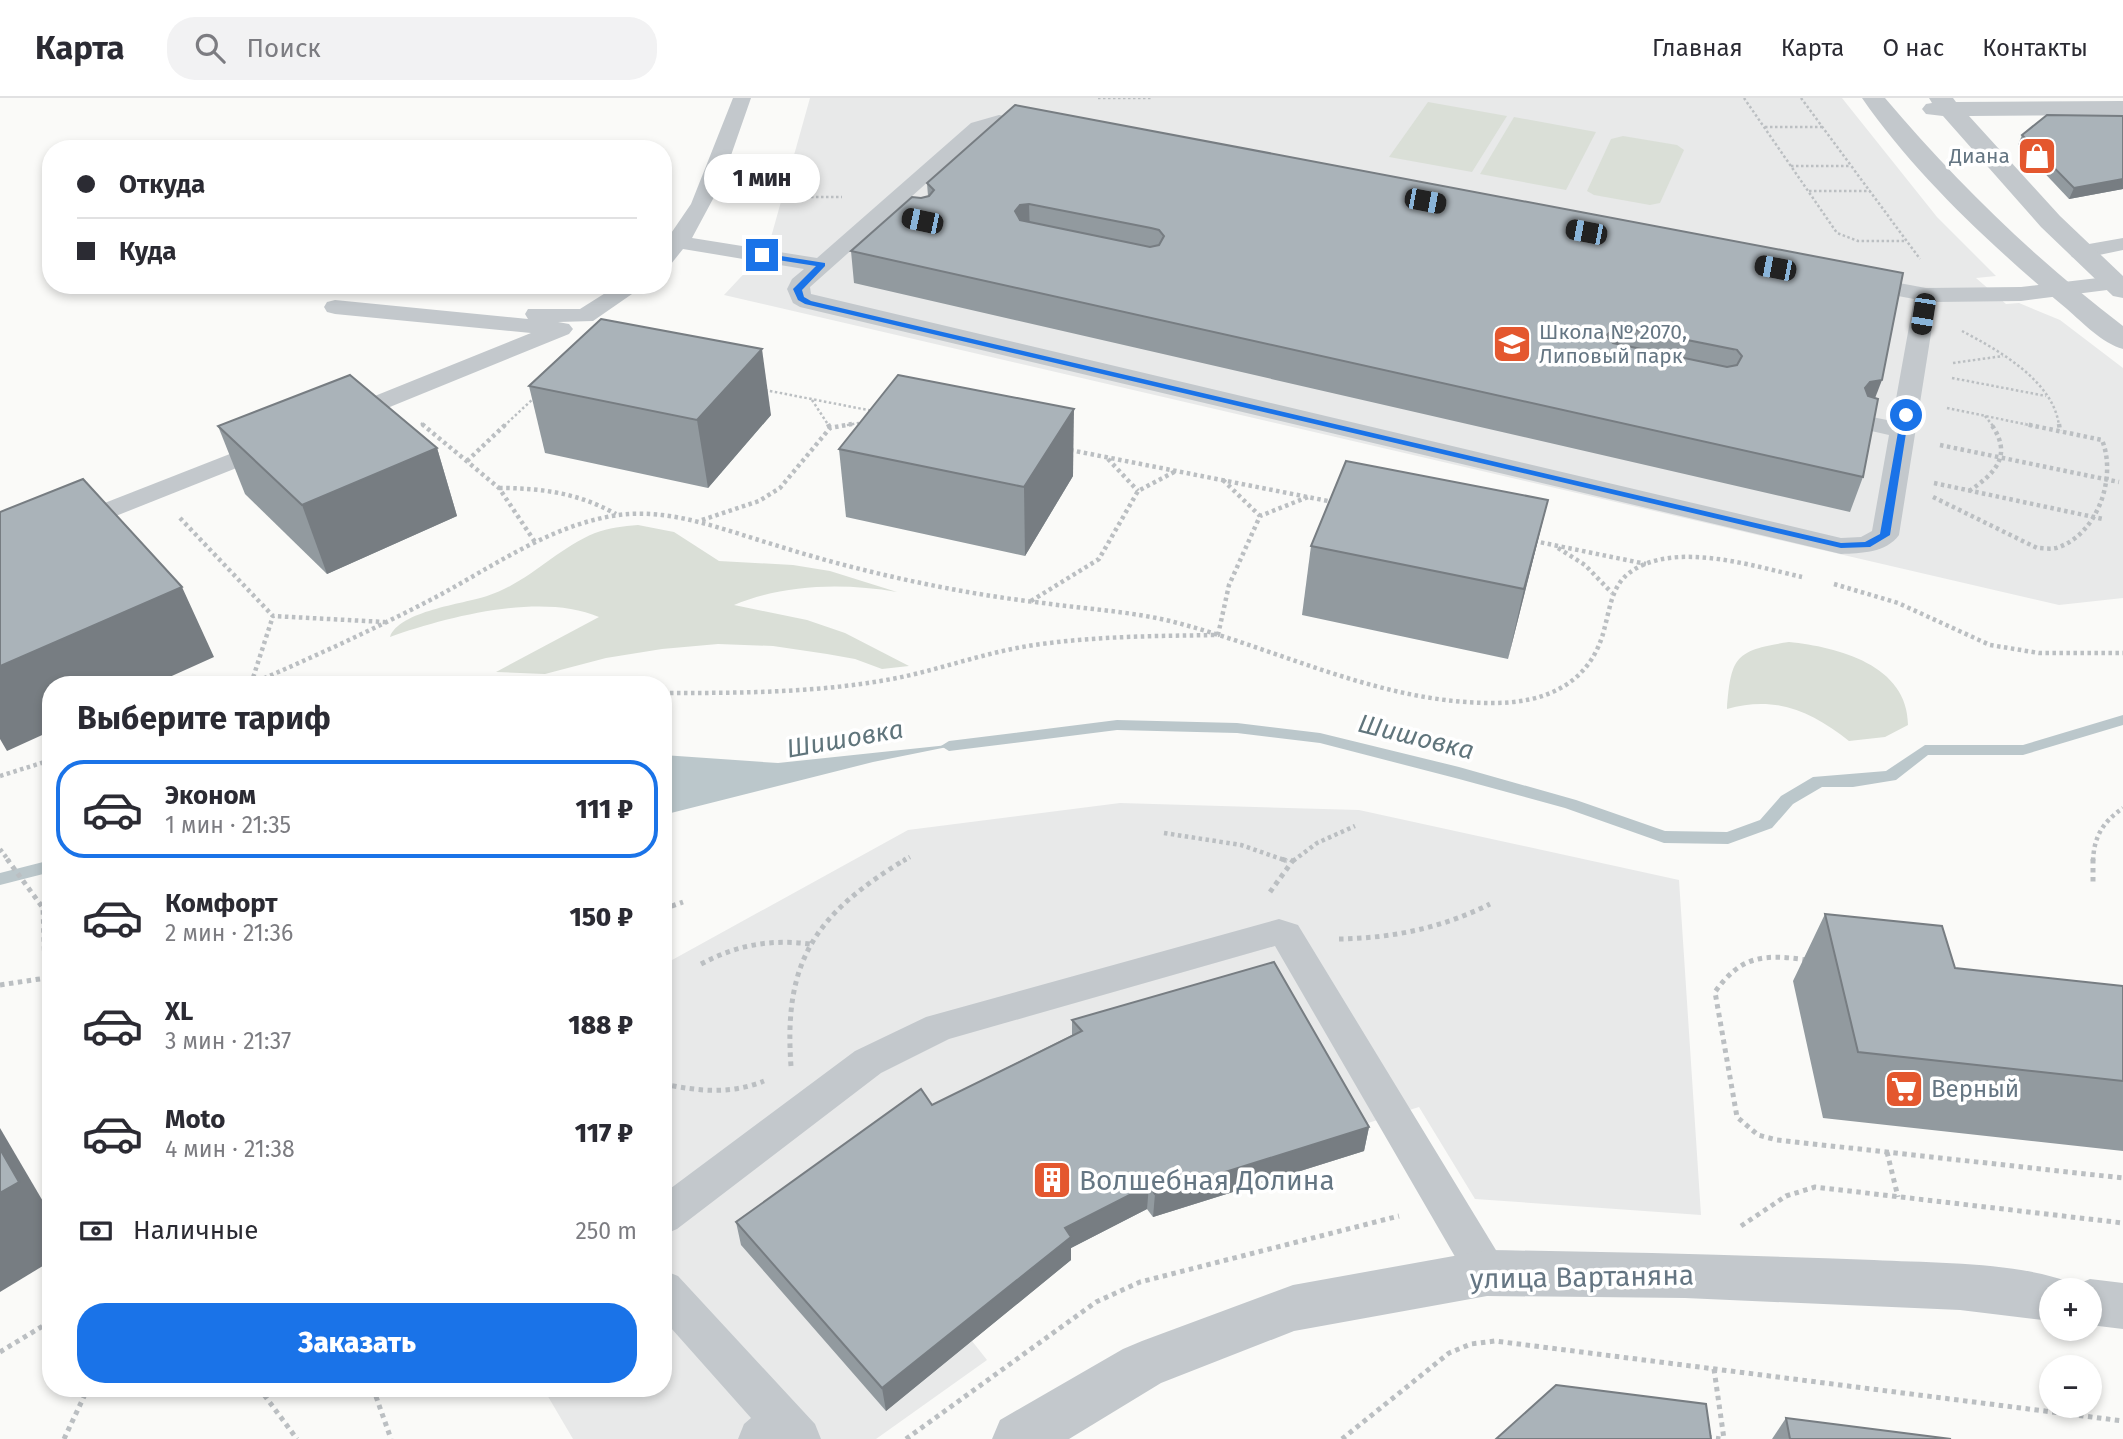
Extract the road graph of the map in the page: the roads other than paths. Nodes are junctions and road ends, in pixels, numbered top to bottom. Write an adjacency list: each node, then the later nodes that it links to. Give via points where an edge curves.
1 (741, 98): 7 (lane, via 707,196)
2 (1878, 104): 3 (street); 13 (street, via 1946,185)
3 (1945, 104): 4 (street); 10 (street, via 2015,186)
4 (2123, 108)
5 (890, 205): 6 (lane); 11 (lane); 15 (lane, via 978,127 1009,122)
6 (909, 218)
7 (679, 242): 9 (lane); 11 (lane)
8 (2123, 244): 10 (lane)
9 (672, 249)
10 (2080, 252): 12 (street)
11 (822, 265): 19 (lane, via 797,289 808,302 1841,545 1866,545 1885,535)
12 (2119, 287): 13 (lane)
13 (2059, 292): 15 (lane); 16 (street)
14 (620, 294): 18 (lane, via 585,316 335,307 561,329)
15 (1924, 304): 19 (lane)
16 (2123, 340)
17 (1867, 423): 19 (lane)
18 (316, 427)
19 (1902, 434)
20 (291, 438): 21 (lane)
21 (0, 554)
22 (672, 1210): 23 (lane, via 868,1062 900,1044 950,1024 1274,935)
23 (1487, 1273): 24 (street, улица Вартаняна, via 1685,1275 1961,1287); 29 (street, улица Вартаняна, via 1293,1308 1142,1366)
24 (2039, 1297)
25 (672, 1300): 28 (lane)
26 (2102, 1303): 27 (street)
27 (2123, 1306)
28 (780, 1433)
29 (1019, 1439)

